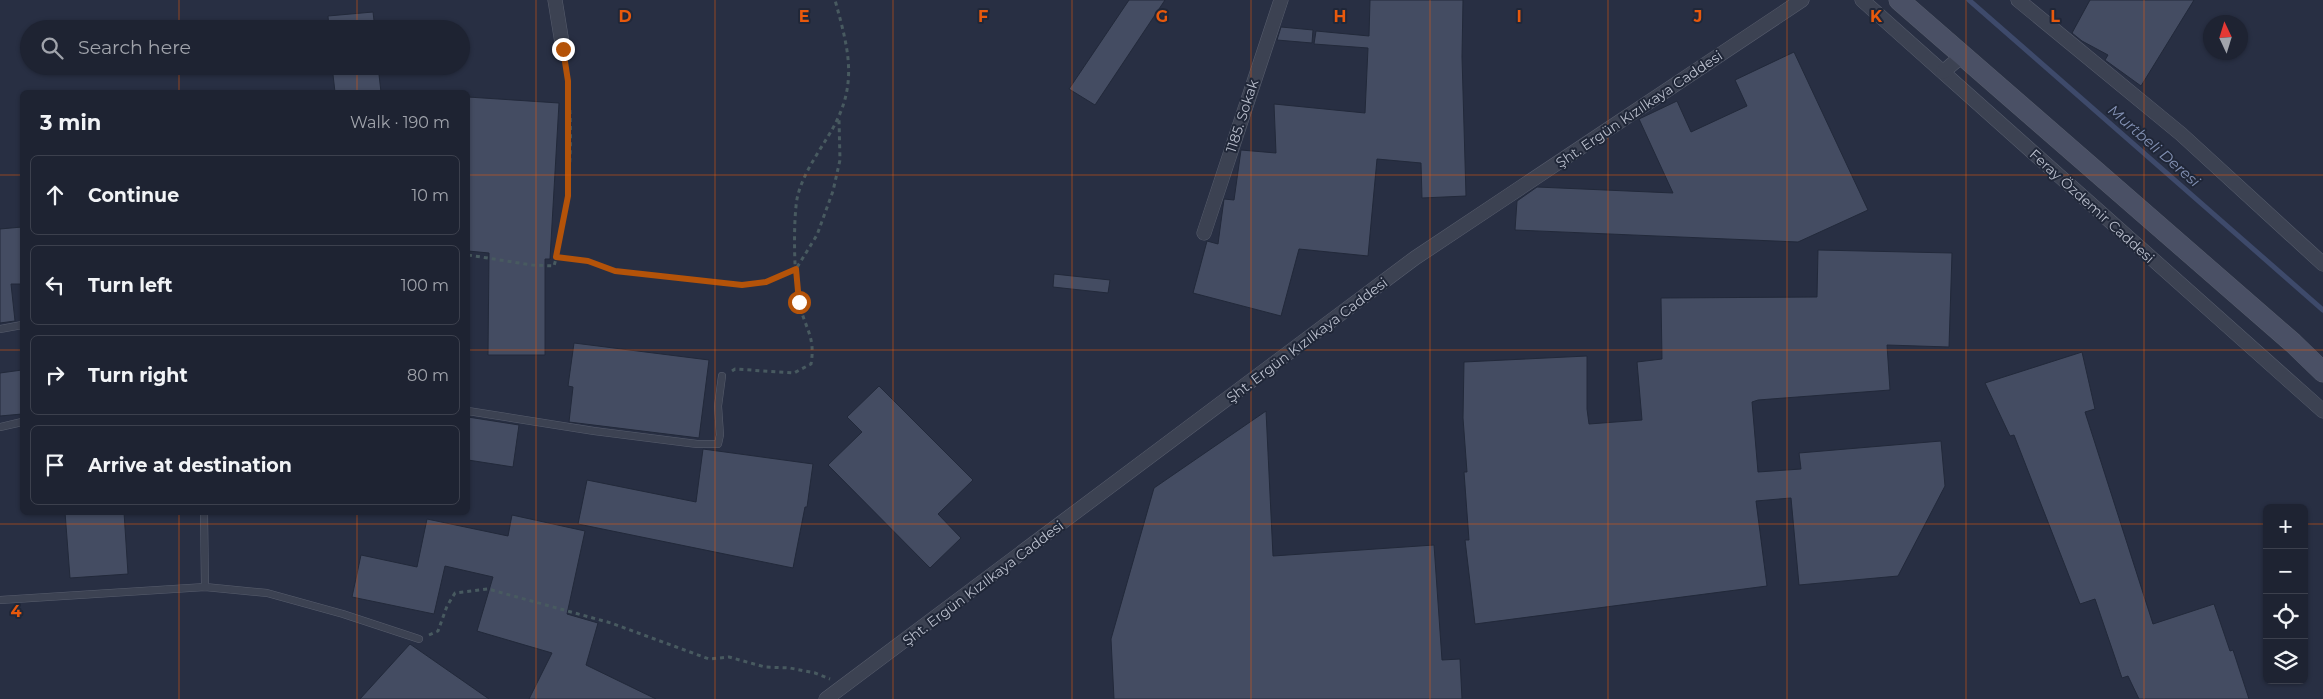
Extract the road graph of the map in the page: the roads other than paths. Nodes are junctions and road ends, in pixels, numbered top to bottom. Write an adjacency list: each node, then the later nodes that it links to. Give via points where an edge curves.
1 (556, 0): 7 (street)
2 (1282, 0): 10 (street, 1185. Sokak)
3 (1802, 0): 24 (street, Şht. Ergün Kızılkaya Caddesi, via 1416,258)
4 (1862, 0): 9 (street, Feray Özdemir Caddesi)
5 (1899, 0): 8 (street)
6 (2018, 0): 11 (street, via 2181,134)
7 (563, 49)
8 (1964, 55): 9 (street); 14 (street)
9 (1943, 72): 17 (street, Feray Özdemir Caddesi)
10 (1204, 233)
11 (2323, 264)
12 (20, 325): 13 (lane)
13 (0, 328)
14 (2323, 372)
15 (722, 376): 16 (lane, via 718,444 594,431)
16 (470, 411)
17 (2323, 411)
18 (20, 422): 19 (lane)
19 (0, 427)
20 (204, 515): 21 (lane)
21 (205, 587): 22 (lane); 23 (lane, via 267,593)
22 (0, 600)
23 (419, 639)
24 (826, 699)

